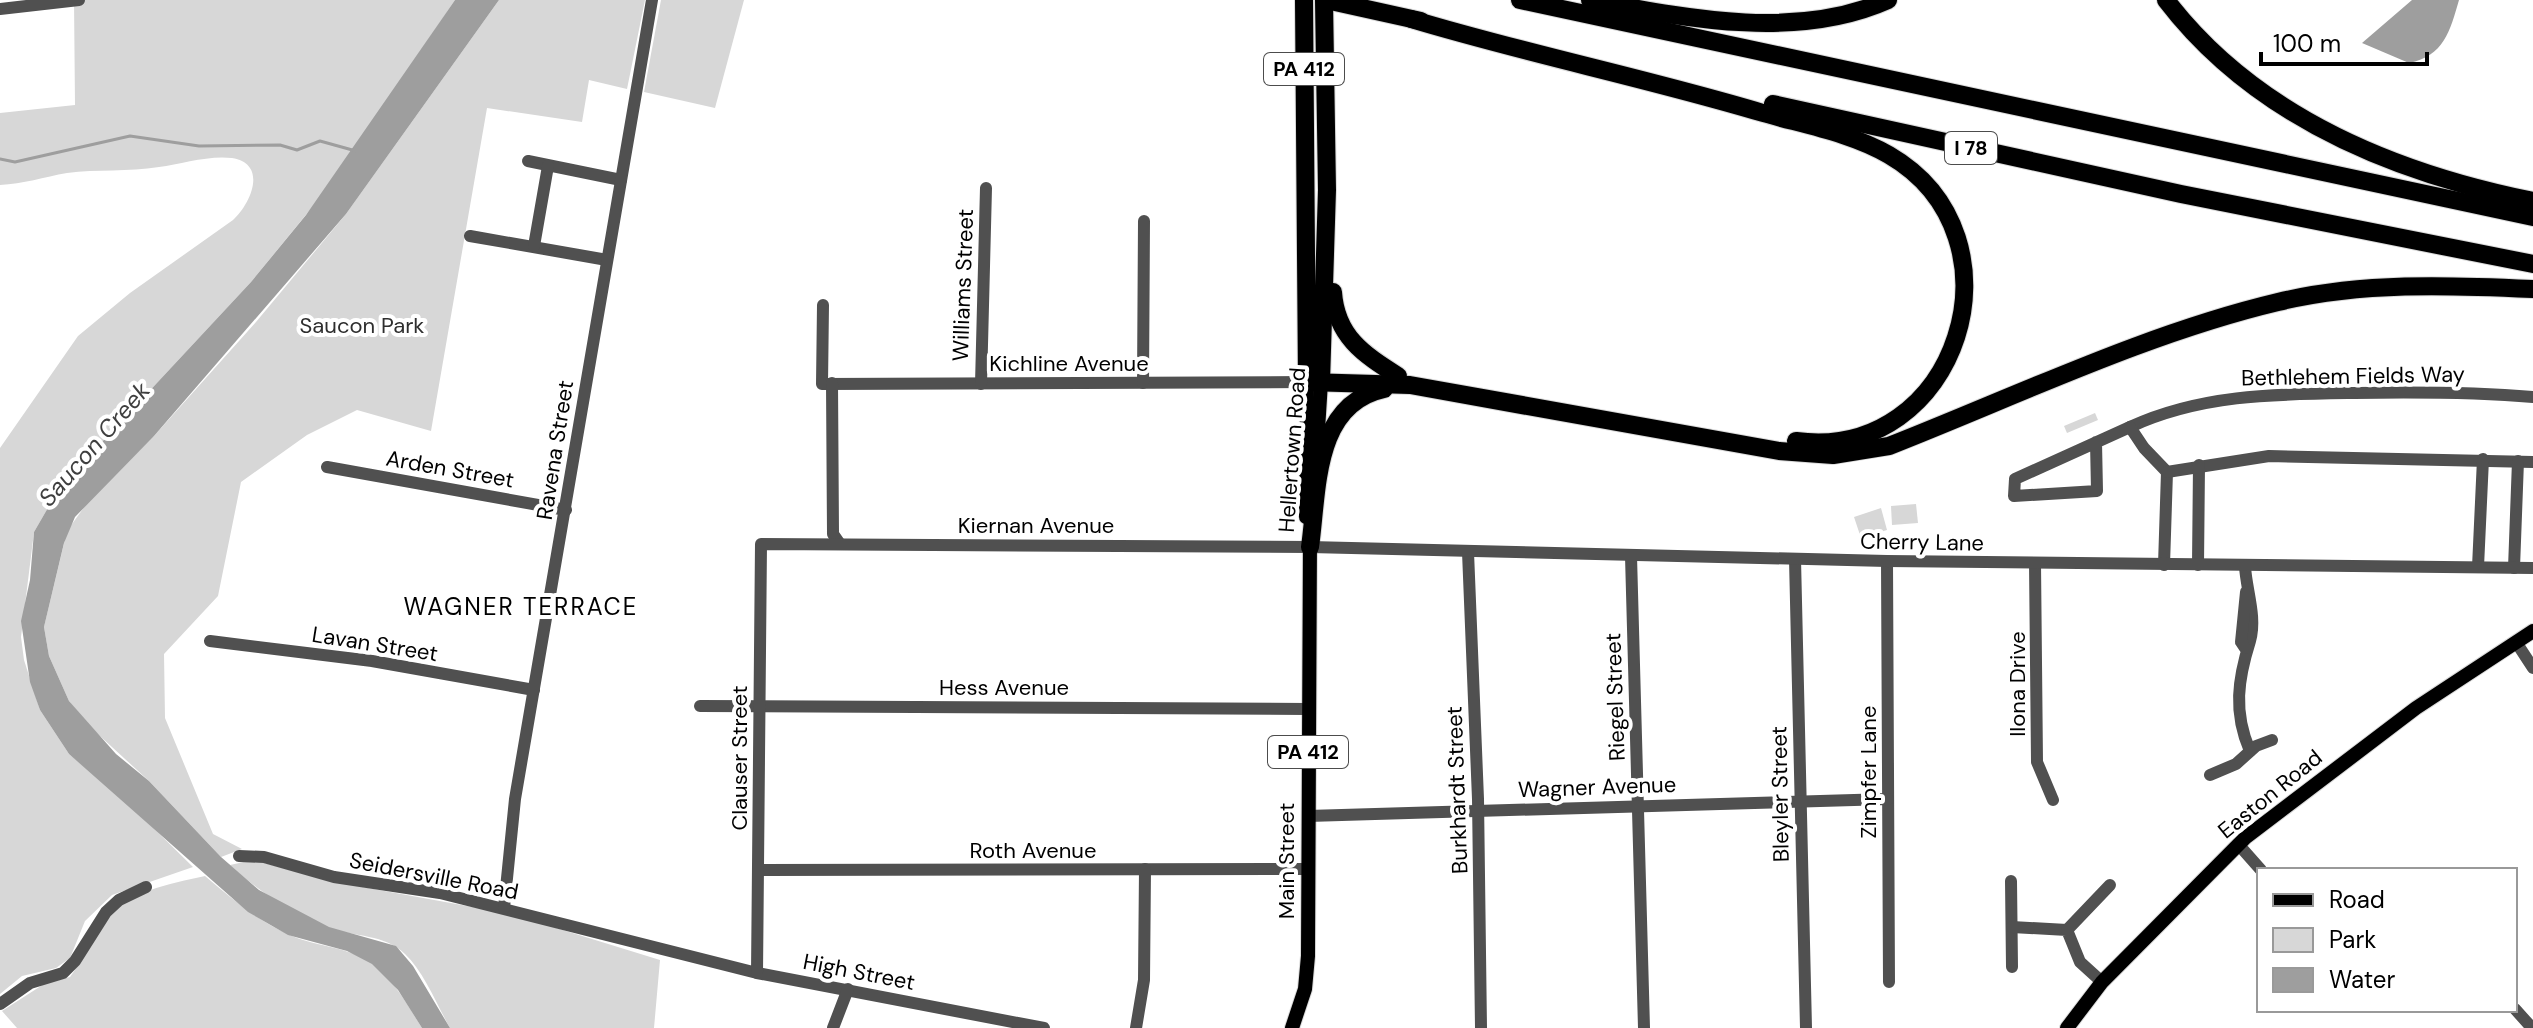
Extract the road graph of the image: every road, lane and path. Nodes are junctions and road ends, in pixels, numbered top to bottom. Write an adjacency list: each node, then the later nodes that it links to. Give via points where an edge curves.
1 (79, 0): 9 (street)
2 (652, 0): 13 (street, Ravena Street)
3 (1304, 0): 25 (highway, Hellertown Road / PA 412)
4 (1325, 0): 10 (highway, I 78); 20 (highway, Hellertown Road / PA 412)
5 (1520, 0): 16 (highway, I 78)
6 (1590, 0): 7 (highway, via 1751,22 1820,18)
7 (1888, 0)
8 (2166, 0): 15 (highway, via 2245,80 2316,127 2399,163)
9 (0, 9)
10 (1411, 19): 22 (highway, I 78, via 2136,184); 26 (highway, via 1523,52 1683,88 1874,147 1915,173 1938,198 1958,238 1966,296 1956,342 1921,397 1872,430 1834,441 1772,438 1454,382)
11 (528, 161): 12 (street)
12 (548, 166): 13 (street); 19 (street)
13 (621, 180): 21 (street, Ravena Street)
14 (986, 188): 29 (street, Williams Street)
15 (2533, 201)
16 (2533, 217)
17 (1144, 221): 28 (street)
18 (470, 236): 19 (street)
19 (534, 246): 21 (street)
20 (1325, 254): 25 (highway, Hellertown Road / PA 412); 26 (highway, via 1335,312 1345,336)
21 (607, 260): 39 (street, Ravena Street)
22 (2533, 264)
23 (2533, 289): 26 (highway, via 2370,288 2278,302 2118,355 1889,446 1850,454 1779,451)
24 (823, 305): 27 (street, via 822,384)
25 (1314, 378): 26 (highway); 28 (street, Kichline Avenue); 42 (main road, Hellertown Road / PA 412)
26 (1404, 381): 42 (highway, via 1361,397 1334,422 1323,457)
27 (832, 383): 29 (street, Kichline Avenue); 41 (street, via 833,534)
28 (1143, 383): 29 (street, Kichline Avenue)
29 (981, 384)
30 (2533, 397): 31 (street, Bethlehem Fields Way, via 2265,394 2173,411)
31 (2130, 427): 32 (street, Bethlehem Fields Way); 38 (street)
32 (2096, 442): 32 (street, Bethlehem Fields Way, via 2015,479 2014,496 2097,491)
33 (2483, 459): 34 (street); 36 (street, via 2269,456); 51 (street)
34 (2518, 461): 35 (street); 52 (street)
35 (2533, 462)
36 (2199, 465): 38 (street); 49 (street)
37 (327, 467): 39 (street, Arden Street)
38 (2167, 472): 48 (street)
39 (566, 510): 58 (street, Ravena Street)
40 (761, 544): 41 (street, Kiernan Avenue); 60 (street, Clauser Street)
41 (840, 544): 42 (street, Kiernan Avenue)
42 (1310, 547): 43 (street, Cherry Lane); 61 (main road, Main Street / PA 412)
43 (1468, 552): 44 (street, Cherry Lane); 69 (street, Burkhardt Street)
44 (1631, 556): 45 (street, Cherry Lane); 68 (street, Riegel Street)
45 (1795, 559): 46 (street, Cherry Lane); 66 (street, Bleyler Street)
46 (1887, 561): 47 (street, Cherry Lane); 65 (street, Zimpfer Lane)
47 (2035, 563): 48 (street, Cherry Lane); 67 (street, Ilona Drive, via 2037,762)
48 (2164, 565): 49 (street, Cherry Lane)
49 (2198, 565): 50 (street, Cherry Lane)
50 (2245, 566): 51 (street, Cherry Lane); 63 (street, via 2245,648 2237,708)
51 (2478, 567): 52 (street, Cherry Lane)
52 (2514, 568): 53 (street, Cherry Lane)
53 (2533, 568)
54 (2533, 631): 56 (main road, Easton Road)
55 (210, 641): 58 (street, Lavan Street, via 372,661)
56 (2516, 642): 57 (street); 71 (main road, Easton Road, via 2416,708)
57 (2533, 668)
58 (534, 690): 80 (street, Ravena Street)
59 (700, 706): 60 (street, Hess Avenue)
60 (759, 706): 61 (street, Hess Avenue); 76 (street, Clauser Street)
61 (1308, 709): 70 (main road, Main Street / PA 412)
62 (2272, 740): 63 (street)
63 (2250, 751): 64 (street)
64 (2210, 775)
65 (1888, 799): 66 (street, Wagner Avenue); 86 (street, Zimpfer Lane)
66 (1800, 800): 68 (street, Wagner Avenue); 98 (street, Bleyler Street)
67 (2053, 800)
68 (1639, 806): 69 (street, Wagner Avenue); 97 (street, Riegel Street)
69 (1479, 811): 70 (street, Wagner Avenue); 96 (street, Burkhardt Street)
70 (1308, 816): 75 (main road, Main Street / PA 412)
71 (2238, 844): 73 (street); 87 (main road, Easton Road)
72 (239, 856): 80 (street, Seidersville Road)
73 (2259, 868)
74 (1145, 869): 75 (street, Roth Avenue); 76 (street, Roth Avenue); 94 (street, via 1144,980)
75 (1308, 869): 95 (main road, Main Street / PA 412, via 1307,974)
76 (759, 870): 85 (street, Clauser Street)
77 (2011, 881): 81 (street)
78 (2110, 885): 82 (street)
79 (146, 887): 89 (street, via 106,912 63,973 30,983)
80 (504, 908): 83 (street, Seidersville Road)
81 (2012, 927): 82 (street); 84 (street)
82 (2067, 930): 87 (street, via 2080,962)
83 (668, 951): 85 (street, High Street)
84 (2012, 967)
85 (757, 973): 88 (street, High Street)
86 (1889, 982)
87 (2102, 982): 99 (main road, Easton Road)
88 (848, 989): 91 (street, High Street); 92 (street)
89 (0, 1004)
90 (2517, 1011): 100 (street)
91 (989, 1023): 93 (street, High Street)
92 (833, 1028)
93 (1044, 1028)
94 (1136, 1028)
95 (1292, 1028)
96 (1481, 1028)
97 (1644, 1028)
98 (1806, 1028)
99 (2067, 1028)
100 (2532, 1028)

